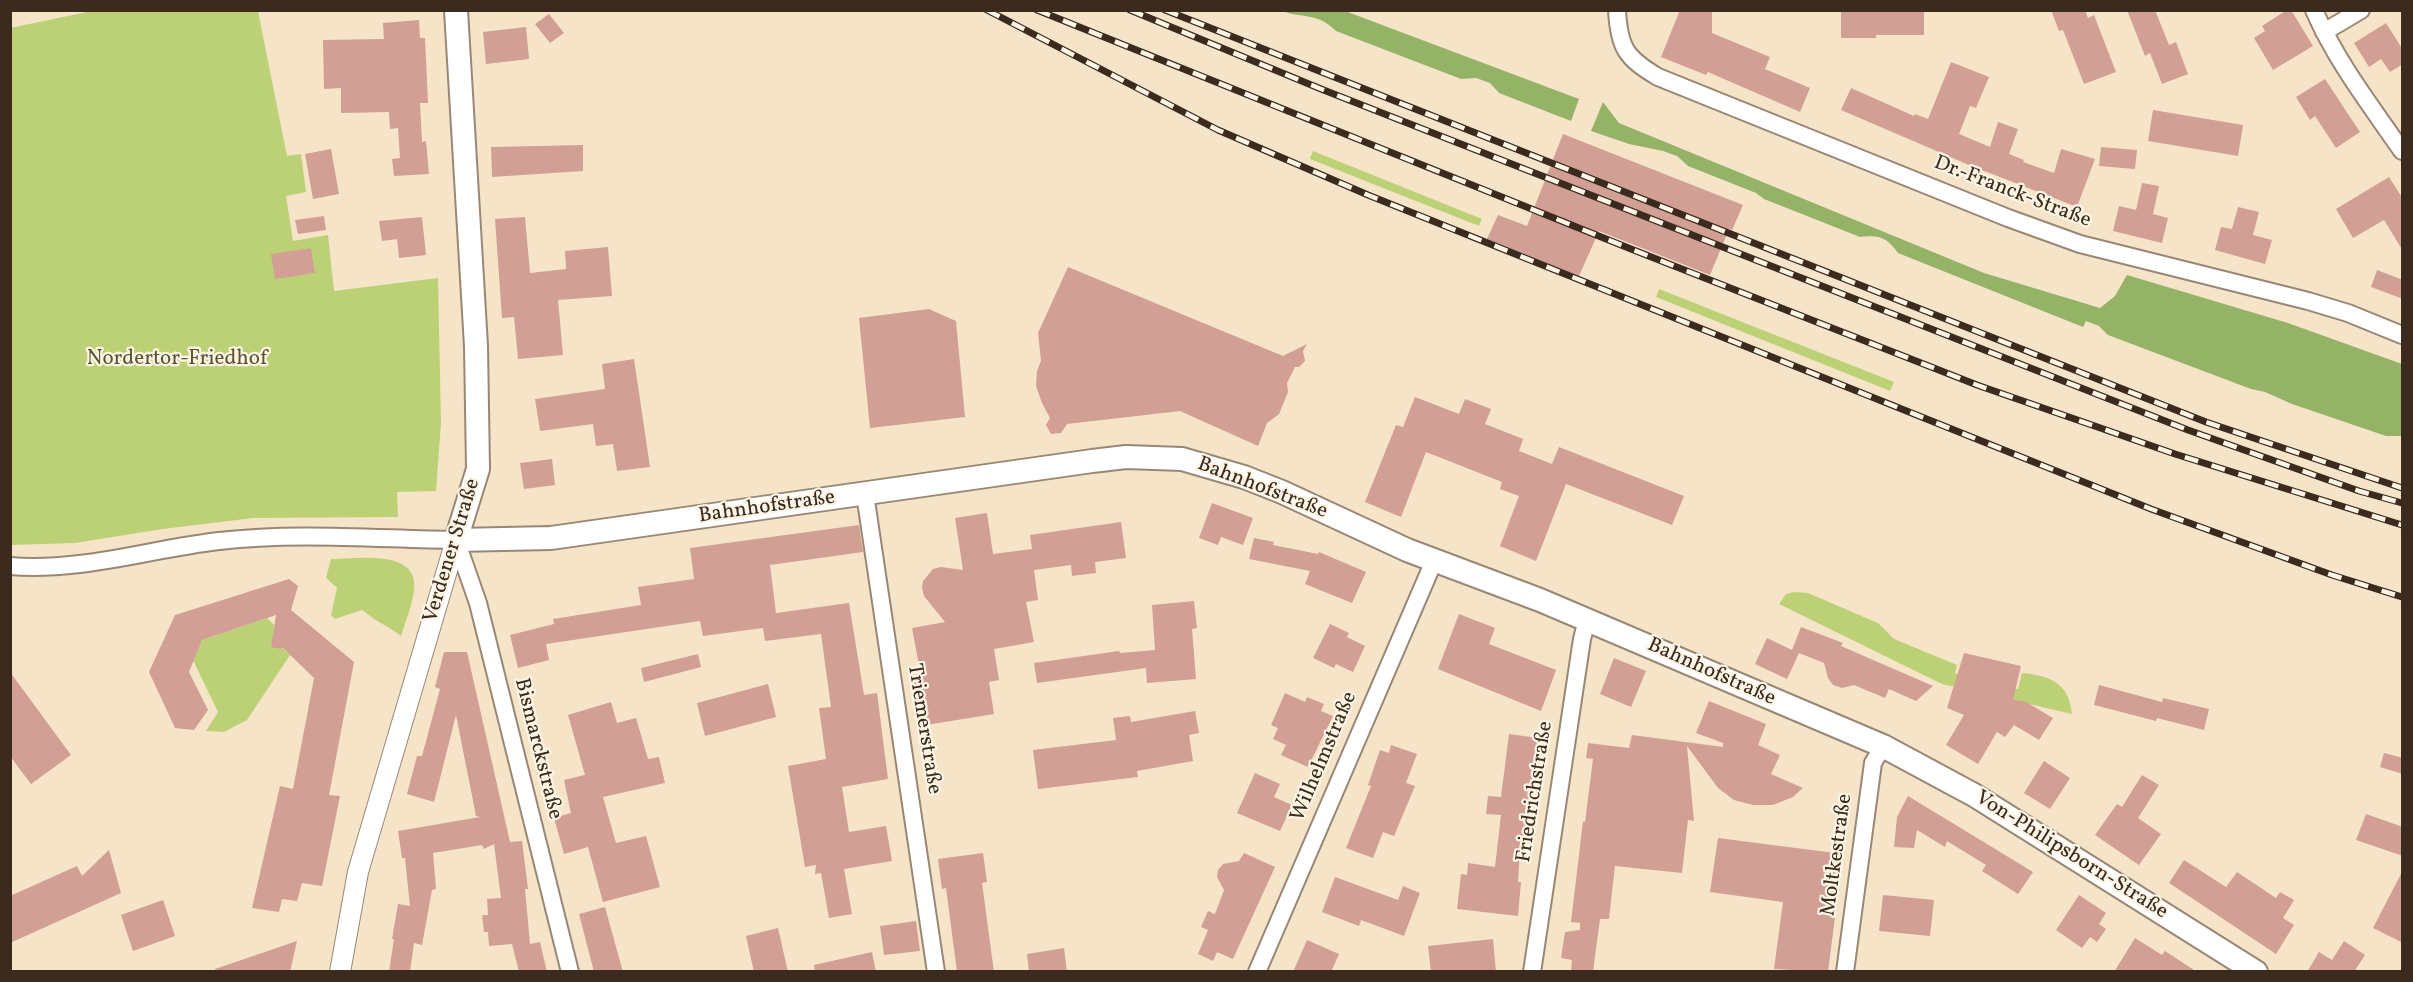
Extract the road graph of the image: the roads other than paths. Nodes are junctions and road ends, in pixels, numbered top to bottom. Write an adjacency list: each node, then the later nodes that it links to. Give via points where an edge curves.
1 (456, 10): 9 (main road, Verdener Straße, via 476,346 478,469)
2 (1617, 10): 7 (street, Dr.-Franck-Straße, via 1623,48 1640,66 1658,77 2080,244 2308,301)
3 (2314, 10): 5 (street)
4 (2361, 10): 5 (street)
5 (2324, 32): 6 (street)
6 (2403, 151)
7 (2403, 335)
8 (865, 494): 9 (main road, Bahnhofstraße, via 551,538); 10 (main road, Bahnhofstraße, via 1092,461 1136,457 1182,459 1282,492); 16 (street, Triemerstraße)
9 (456, 540): 11 (street, via 262,538 43,567); 14 (street, Verdener Straße, via 358,872); 15 (street, Bismarckstraße, via 478,603)
10 (1434, 561): 12 (main road, Bahnhofstraße); 17 (street, Wilhelmstraße)
11 (10, 566)
12 (1587, 620): 13 (main road, Bahnhofstraße); 18 (street, Friedrichstraße)
13 (1883, 746): 19 (street, Moltkestraße, via 1873,763); 20 (main road, Von-Philipsborn-Straße, via 1974,795)
14 (340, 972)
15 (570, 972)
16 (936, 972)
17 (1257, 972)
18 (1532, 972)
19 (1845, 972)
20 (2256, 972)

